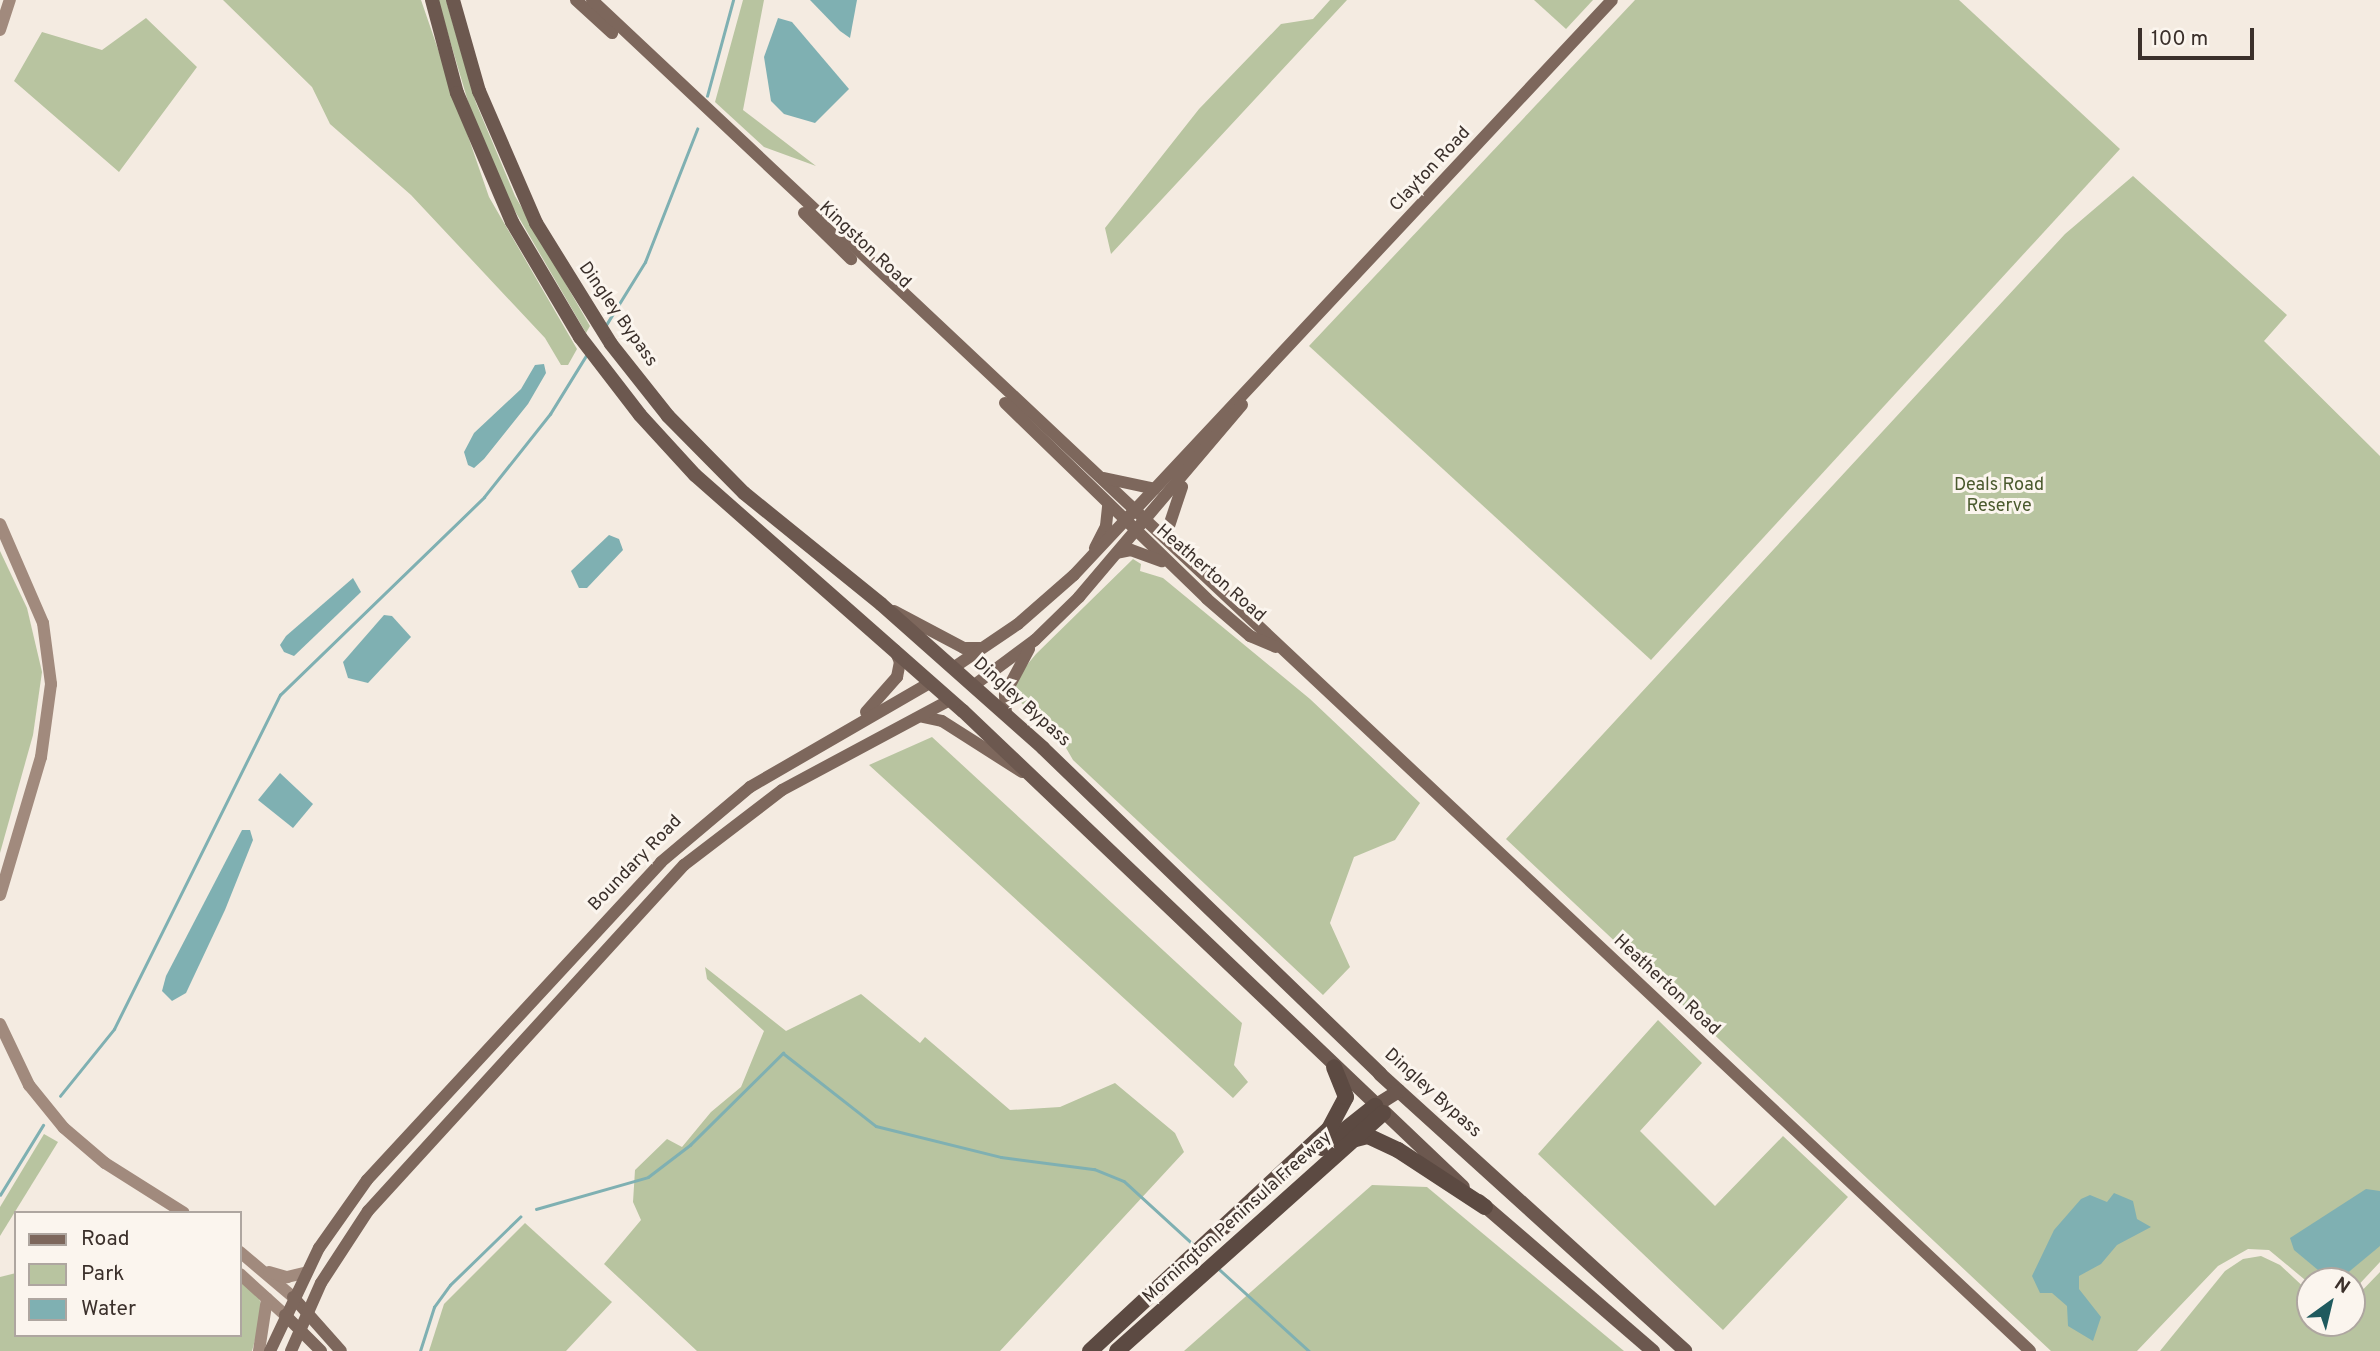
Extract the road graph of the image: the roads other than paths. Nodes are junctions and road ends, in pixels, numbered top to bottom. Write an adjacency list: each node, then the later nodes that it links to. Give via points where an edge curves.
1 (10, 0): 7 (main road)
2 (431, 0): 28 (highway, via 482,159 580,337 695,475)
3 (453, 0): 24 (highway, Dingley Bypass, via 479,91 512,173 611,344 668,416 736,485)
4 (576, 0): 8 (main road, Kingston Road)
5 (592, 0): 8 (main road, Kingston Road)
6 (1612, 0): 9 (main road, Clayton Road)
7 (0, 30)
8 (648, 62): 12 (main road, Kingston Road); 14 (main road, Kingston Road)
9 (1275, 363): 10 (main road, Clayton Road); 11 (main road, Clayton Road)
10 (1185, 457): 11 (main road); 13 (main road, Clayton Road)
11 (1191, 470): 16 (main road, Clayton Road); 20 (main road)
12 (1092, 471): 13 (main road, via 1135,489); 15 (main road, Kingston Road)
13 (1155, 489): 15 (main road, Clayton Road)
14 (1108, 506): 17 (main road, Kingston Road); 22 (main road, via 1106,526)
15 (1135, 511): 16 (main road, Heatherton Road); 17 (main road, Boundary Road)
16 (1146, 521): 19 (main road, Boundary Road); 20 (main road, Heatherton Road)
17 (1125, 522): 19 (main road, Heatherton Road); 22 (main road, Boundary Road)
18 (0, 524): 39 (main road, via 43,623 51,684 41,757)
19 (1136, 532): 21 (main road, Boundary Road); 23 (main road, Heatherton Road)
20 (1164, 538): 27 (main road, Heatherton Road)
21 (1117, 553): 23 (main road, via 1140,552); 25 (main road, Boundary Road)
22 (1086, 563): 26 (main road, Boundary Road)
23 (1180, 572): 27 (main road, Heatherton Road, via 1250,636)
24 (881, 604): 26 (main road, via 964,648); 29 (highway, Dingley Bypass)
25 (1035, 640): 31 (main road, Boundary Road); 33 (main road, via 1005,694)
26 (987, 646): 29 (main road, Boundary Road)
27 (1277, 647): 70 (main road, Heatherton Road)
28 (894, 648): 30 (highway); 35 (main road, via 900,662 895,681)
29 (953, 668): 30 (highway, Boundary Road); 31 (highway, Dingley Bypass)
30 (931, 682): 32 (highway); 35 (main road, Boundary Road)
31 (973, 686): 32 (highway, Boundary Road); 33 (highway, Dingley Bypass)
32 (950, 700): 34 (main road, Boundary Road); 36 (highway)
33 (1006, 715): 42 (highway, Dingley Bypass)
34 (922, 717): 36 (main road, via 939,719); 37 (main road, Boundary Road)
35 (850, 727): 38 (main road, Boundary Road)
36 (1028, 775): 41 (highway)
37 (782, 790): 38 (main road, via 768,786); 45 (main road, Boundary Road, via 684,865)
38 (732, 800): 44 (main road, Boundary Road, via 661,862)
39 (0, 895)
40 (0, 1024): 47 (main road, via 14,1060 44,1106 82,1145)
41 (1334, 1068): 43 (highway); 48 (highway, Mornington Peninsula Freeway, via 1347,1095 1336,1119)
42 (1400, 1092): 43 (highway); 69 (highway, Dingley Bypass)
43 (1379, 1109): 46 (highway, Mornington Peninsula Freeway); 48 (highway, Mornington Peninsula Freeway); 49 (highway)
44 (426, 1114): 45 (main road); 54 (main road, Boundary Road, via 349,1202)
45 (442, 1129): 58 (main road, Boundary Road, via 357,1225)
46 (1356, 1139): 49 (highway, via 1372,1137 1398,1150); 67 (highway, Mornington Peninsula Freeway)
47 (132, 1179): 50 (main road); 51 (main road)
48 (1251, 1203): 66 (highway, Mornington Peninsula Freeway)
49 (1485, 1206): 68 (highway)
50 (168, 1211)
51 (181, 1211)
52 (242, 1254): 53 (main road)
53 (262, 1270): 54 (main road, via 287,1277); 56 (main road)
54 (305, 1272): 56 (main road, Boundary Road)
55 (242, 1276): 57 (main road)
56 (292, 1297): 58 (main road); 59 (main road, Boundary Road)
57 (267, 1299): 59 (main road); 61 (main road)
58 (307, 1312): 60 (main road, Boundary Road); 65 (main road)
59 (285, 1315): 60 (main road); 62 (main road, Boundary Road)
60 (299, 1328): 63 (main road, Boundary Road); 64 (main road)
61 (259, 1351)
62 (270, 1351)
63 (290, 1351)
64 (321, 1351)
65 (341, 1351)
66 (1090, 1351)
67 (1117, 1351)
68 (1653, 1351)
69 (1685, 1351)
70 (2030, 1351)

